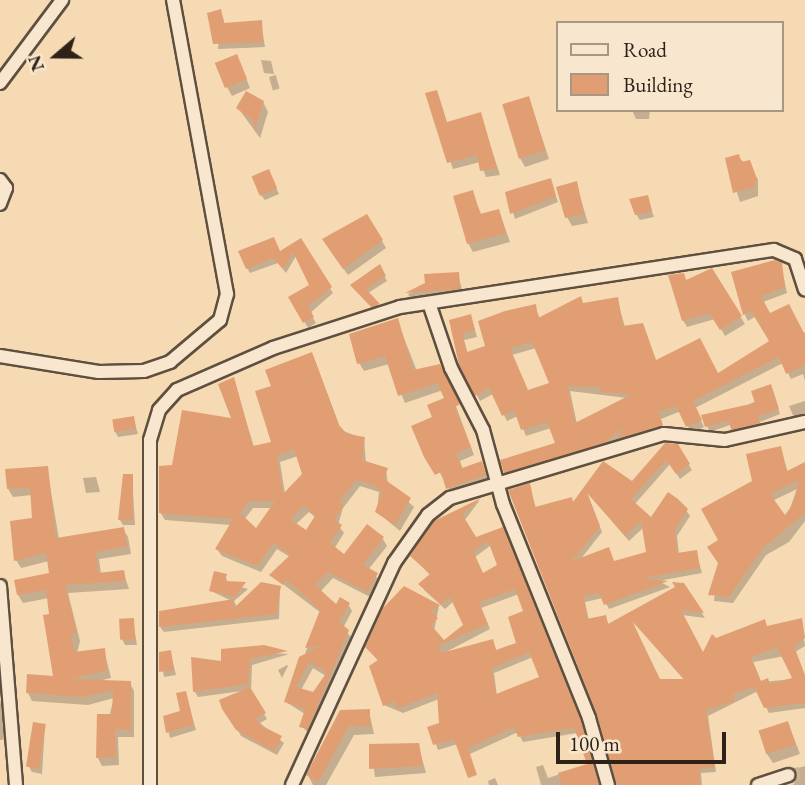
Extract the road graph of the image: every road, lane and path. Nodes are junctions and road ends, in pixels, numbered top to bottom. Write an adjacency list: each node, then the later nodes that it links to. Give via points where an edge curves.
1 (62, 0): 3 (street)
2 (173, 0): 9 (street, via 181,16 227,294 219,320 170,362 144,371 99,372)
3 (6, 66): 4 (street)
4 (0, 83)
5 (0, 180): 6 (street, via 6,188)
6 (0, 204)
7 (805, 289): 8 (street, via 794,259 774,250)
8 (429, 303): 11 (street, via 451,368 483,430); 15 (street, via 273,348 177,390 159,410 150,440 146,560)
9 (0, 356)
10 (805, 422): 11 (street, via 724,440 664,434)
11 (498, 482): 16 (street, via 450,498 411,536 356,635); 17 (street)
12 (0, 586): 14 (street)
13 (788, 775): 18 (street)
14 (16, 785)
15 (150, 785)
16 (292, 785)
17 (608, 785)
18 (758, 785)

